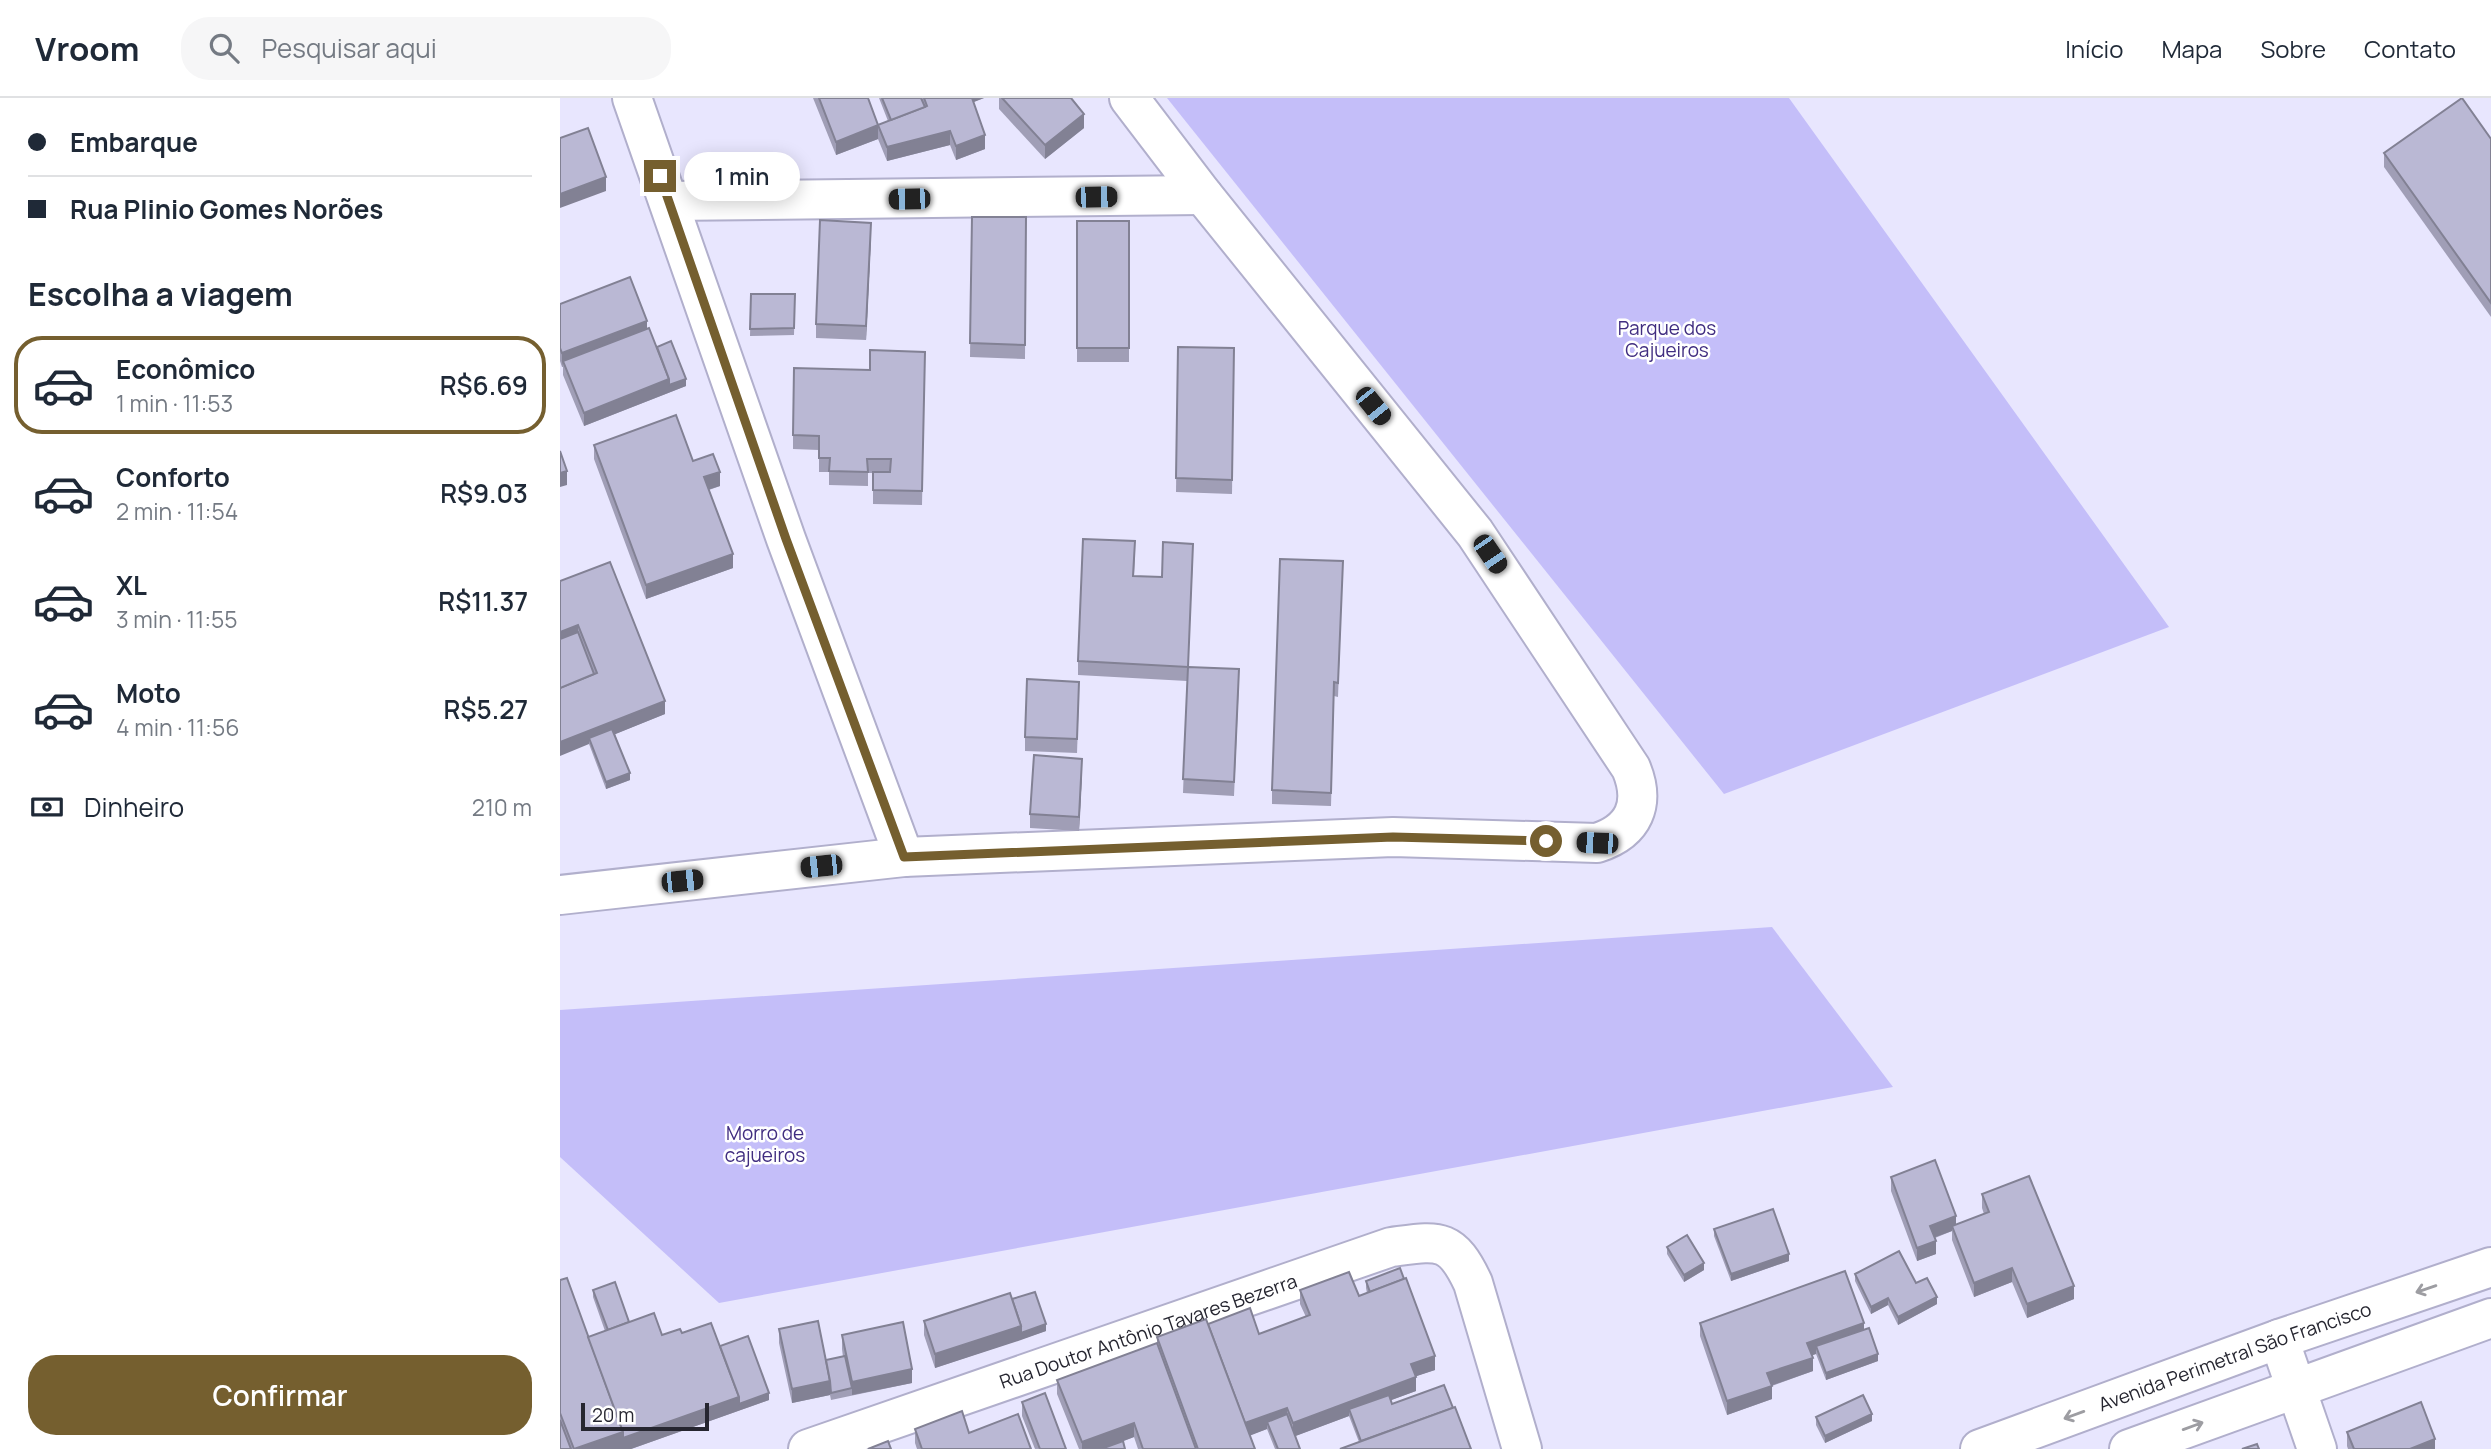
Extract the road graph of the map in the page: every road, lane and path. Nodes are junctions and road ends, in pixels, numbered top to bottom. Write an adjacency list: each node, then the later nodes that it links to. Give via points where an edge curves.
1 (632, 98): 4 (street)
2 (1129, 98): 3 (street)
3 (1203, 195): 4 (street); 5 (street, via 1475,533 1631,768 1637,781 1636,810 1611,838 1597,843 1393,837)
4 (669, 201): 5 (street, via 786,539)
5 (904, 857): 6 (street)
6 (563, 884)
7 (2491, 1267): 9 (street, Avenida Perimetral São Francisco, one-way to 9)
8 (2491, 1318): 10 (street)
9 (2278, 1339): 10 (street); 13 (street, Avenida Perimetral São Francisco, one-way to 13)
10 (2296, 1388): 14 (street, one-way to 10); 15 (street)
11 (808, 1449): 12 (street, Rua Doutor Antônio Tavares Bezerra, via 1391,1247 1434,1242 1463,1261 1473,1283)
12 (1522, 1449)
13 (1980, 1449)
14 (2129, 1449)
15 (2317, 1449)

